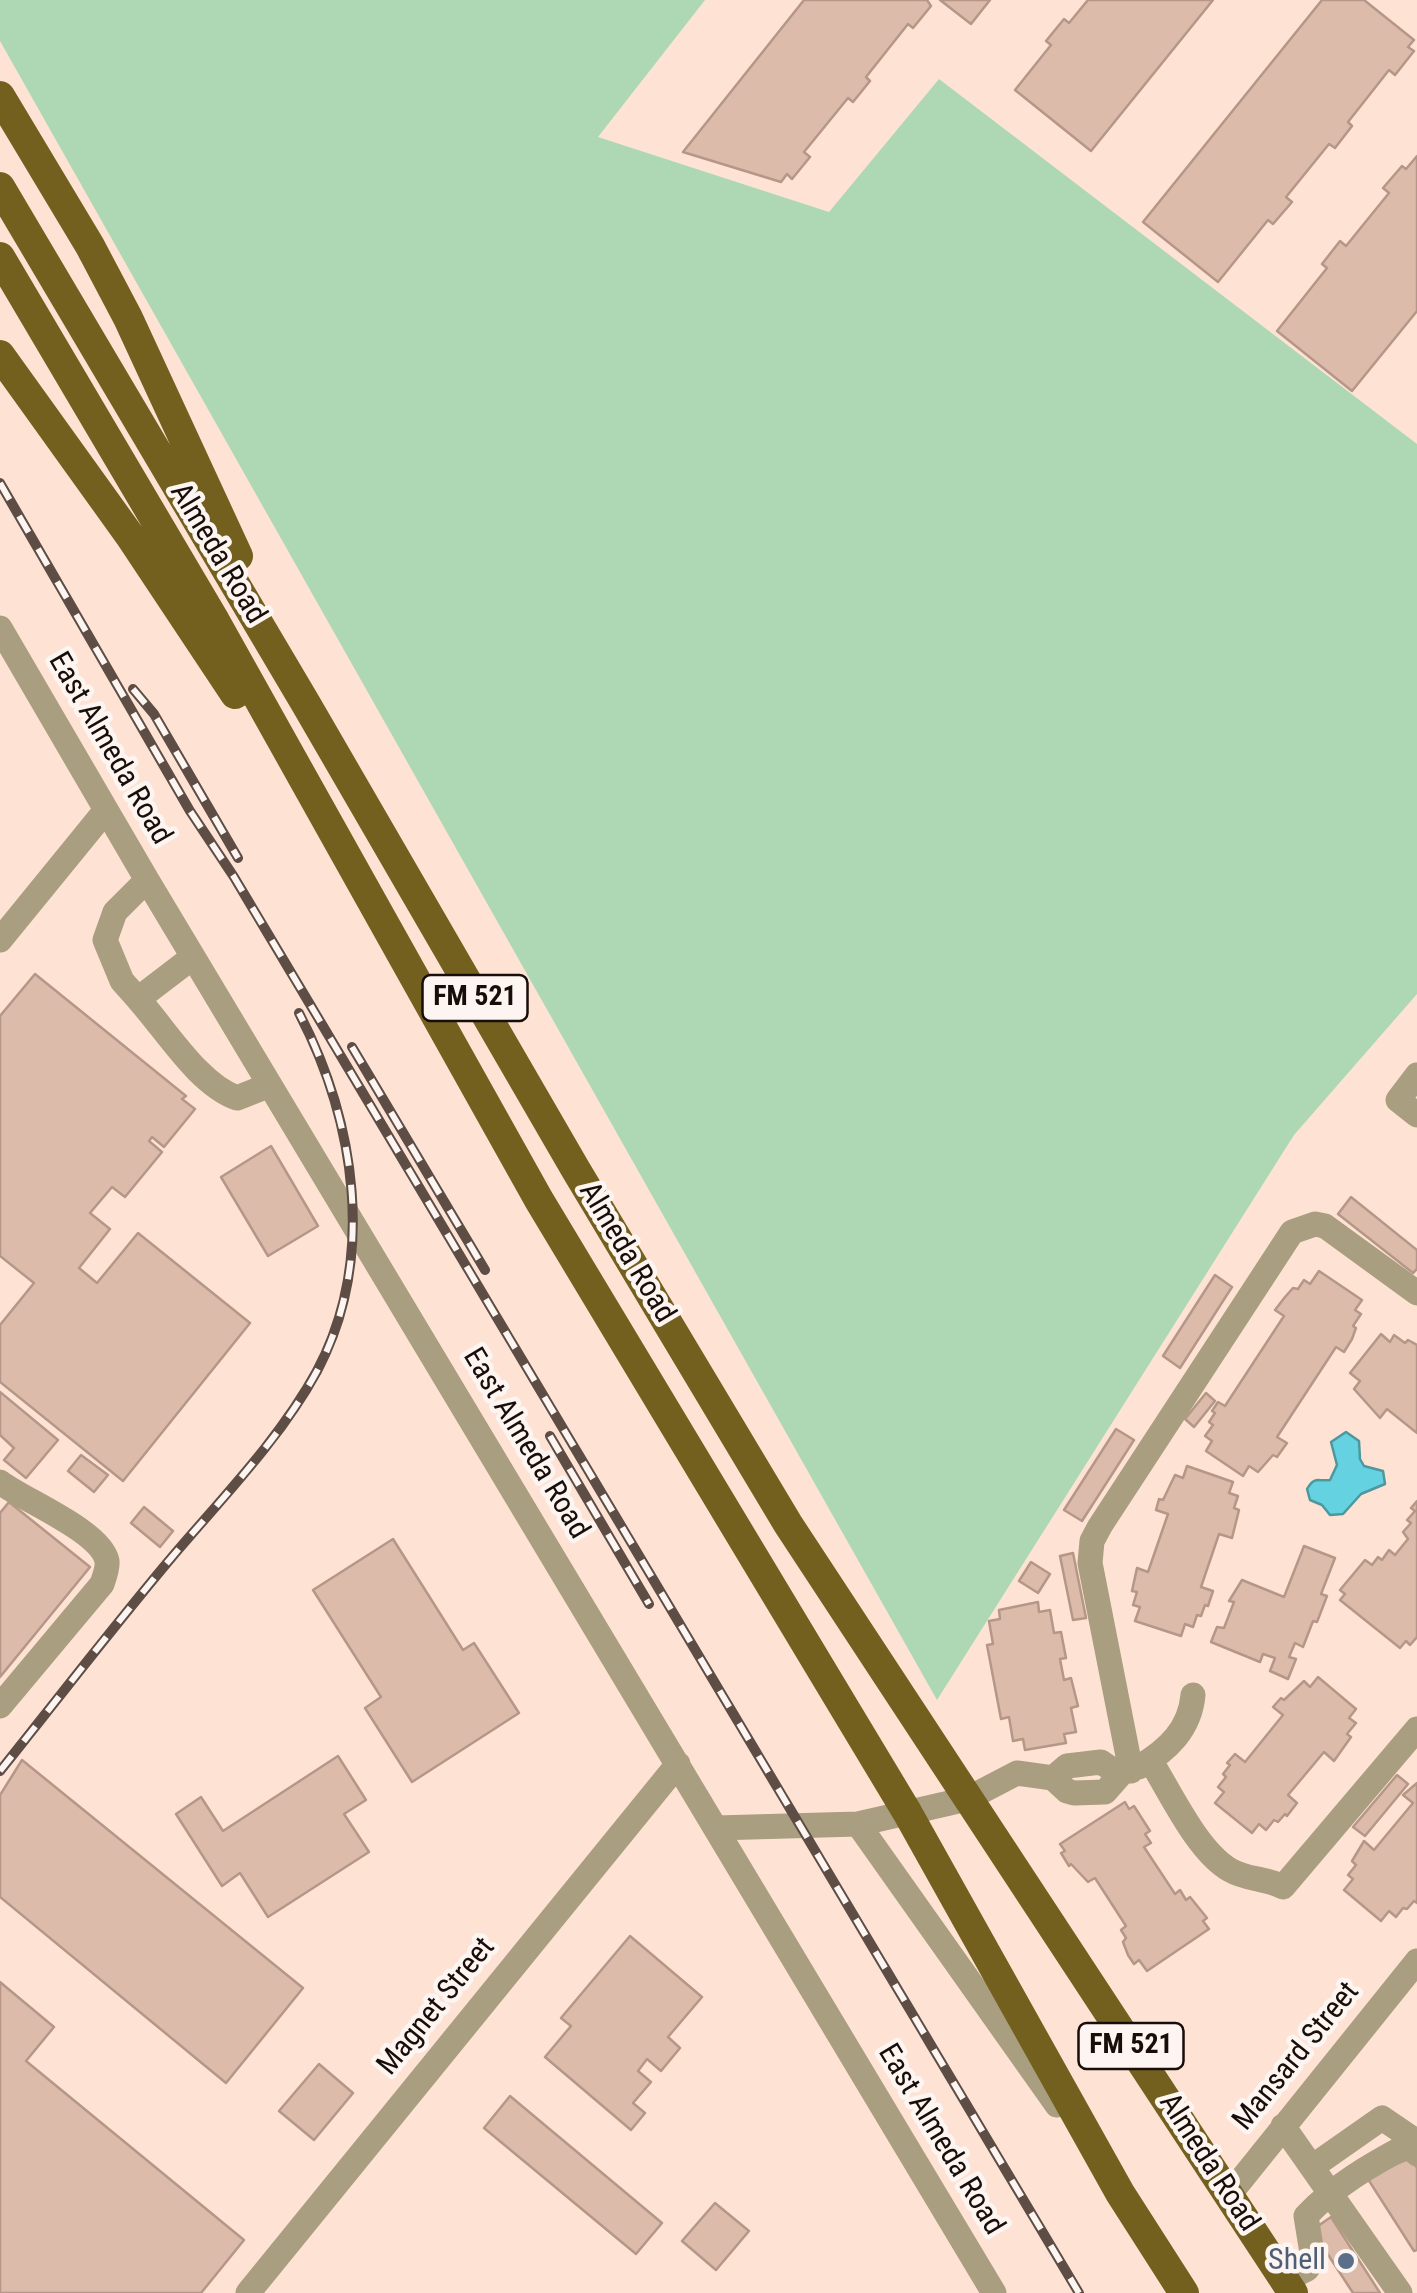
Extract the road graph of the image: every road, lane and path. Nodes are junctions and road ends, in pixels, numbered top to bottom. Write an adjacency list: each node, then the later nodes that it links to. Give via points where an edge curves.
1 (0, 96): 6 (main road, via 128,318)
2 (0, 188): 6 (main road, Almeda Road / FM 521)
3 (0, 258): 7 (main road, Almeda Road / FM 521)
4 (0, 356): 7 (main road)
5 (0, 628): 8 (street, East Almeda Road)
6 (306, 704): 23 (main road, Almeda Road / FM 521, via 788,1524)
7 (313, 798): 24 (main road, Almeda Road / FM 521, via 540,1200)
8 (106, 810): 9 (street, East Almeda Road); 10 (street)
9 (147, 880): 11 (street, East Almeda Road); 12 (street, via 116,912 105,940)
10 (0, 940)
11 (193, 957): 12 (street); 14 (street, East Almeda Road)
12 (138, 999): 14 (street, via 222,1092 237,1098)
13 (1417, 1075): 15 (street, via 1398,1100)
14 (270, 1085): 21 (street, East Almeda Road)
15 (1417, 1116)
16 (1417, 1293): 22 (street, via 1325,1226 1292,1232 1100,1526 1090,1563)
17 (0, 1482): 19 (street, via 53,1510 101,1549 108,1563 102,1584)
18 (1193, 1695): 22 (street, via 1181,1732)
19 (0, 1706)
20 (1417, 1728): 22 (street, via 1283,1888 1215,1860)
21 (678, 1764): 26 (street, East Almeda Road); 37 (street, Magnet Street)
22 (1134, 1769): 23 (street, via 1105,1792 1067,1791 1053,1778 1011,1775)
23 (968, 1799): 24 (street); 34 (main road, Almeda Road / FM 521)
24 (907, 1812): 25 (street); 32 (main road, Almeda Road / FM 521)
25 (858, 1824): 26 (street); 32 (street)
26 (716, 1828): 38 (street, East Almeda Road)
27 (1417, 1961): 28 (street, Mansard Street)
28 (1282, 2126): 31 (street); 34 (street, Mansard Street)
29 (1417, 2142): 31 (street, via 1382,2118)
30 (1417, 2154): 33 (street, via 1408,2145)
31 (1312, 2167): 33 (street)
32 (1120, 2193): 39 (main road, Almeda Road / FM 521)
33 (1331, 2194): 36 (street, via 1306,2216 1314,2260); 40 (street)
34 (1229, 2195): 36 (main road, Almeda Road / FM 521)
35 (1417, 2283): 40 (street)
36 (1289, 2287)
37 (248, 2293)
38 (994, 2293)
39 (1184, 2293)
40 (1401, 2293)

